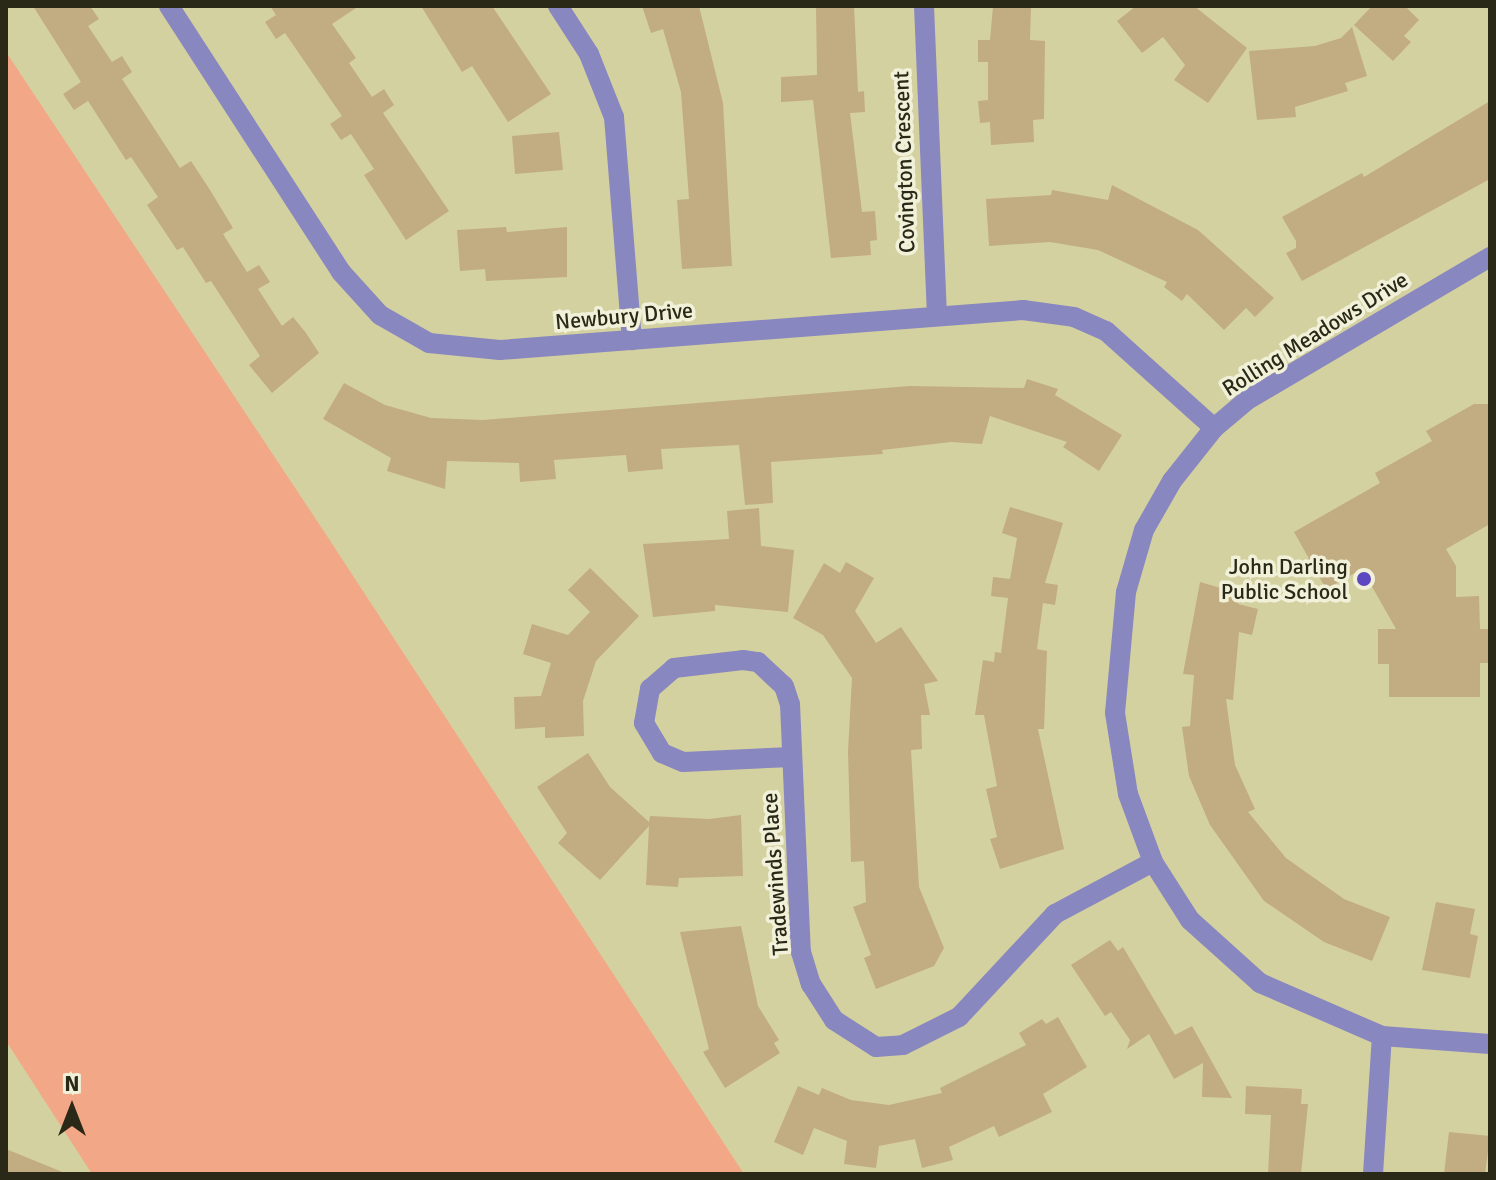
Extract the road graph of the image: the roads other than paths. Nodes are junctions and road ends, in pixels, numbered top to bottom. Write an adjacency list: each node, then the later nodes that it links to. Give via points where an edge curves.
1 (169, 6): 6 (street, Newbury Drive, via 341,272 380,315 429,343 461,349)
2 (558, 6): 6 (street, via 589,54 614,117)
3 (924, 6): 5 (street, Covington Crescent)
4 (1490, 257): 7 (street, Rolling Meadows Drive, via 1246,401)
5 (937, 315): 6 (street, Newbury Drive); 7 (street, Newbury Drive, via 1023,310 1074,317 1106,331 1134,353)
6 (632, 340)
7 (1214, 428): 9 (street, Rolling Meadows Drive, via 1172,481 1144,530 1126,592 1115,713 1128,794)
8 (792, 757): 8 (street, Tradewinds Place, via 784,686 758,662 674,668 650,689 644,723 662,753 683,762); 9 (street, Tradewinds Place, via 801,952 811,984 834,1020 876,1047 903,1045 959,1017 1055,914)
9 (1153, 862): 10 (street, Rolling Meadows Drive, via 1190,920 1260,983)
10 (1382, 1036): 11 (street, Rolling Meadows Drive); 12 (street)
11 (1490, 1044)
12 (1373, 1174)

